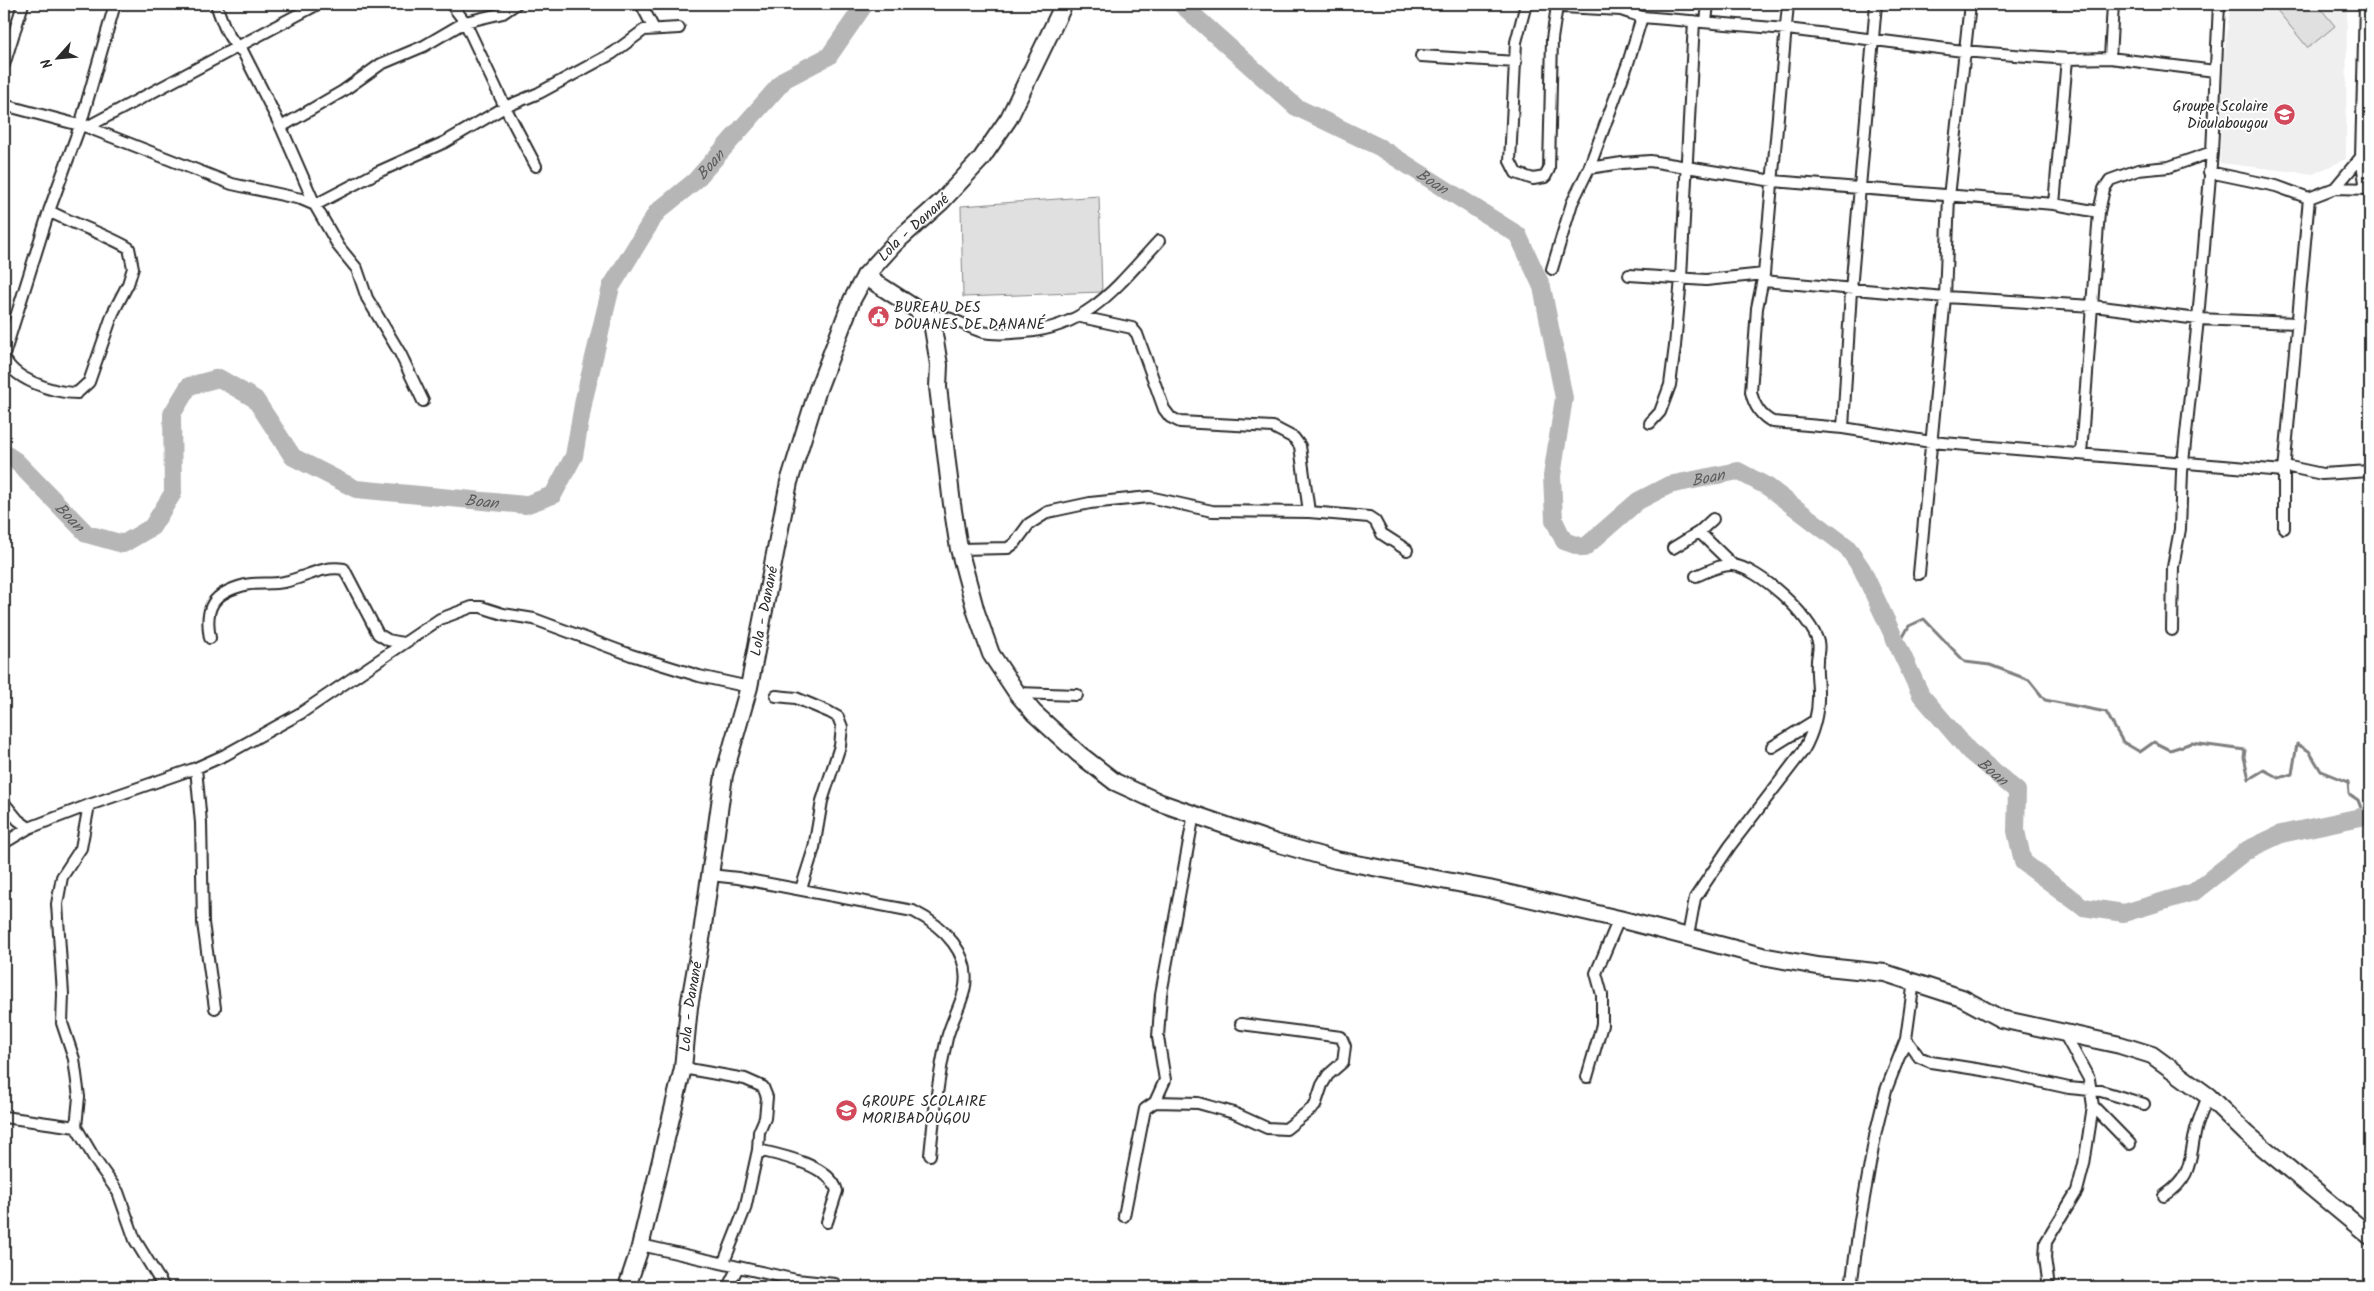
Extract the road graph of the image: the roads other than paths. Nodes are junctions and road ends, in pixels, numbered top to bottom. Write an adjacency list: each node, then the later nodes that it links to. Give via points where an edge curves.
1 (23, 4): 32 (street)
2 (115, 4): 37 (street)
3 (216, 4): 26 (street, via 223,26)
4 (318, 4): 26 (street)
5 (451, 4): 19 (street)
6 (516, 4): 19 (street, via 503,13)
7 (641, 4): 23 (street)
8 (1526, 4): 31 (street, via 1516,42)
9 (1708, 4): 21 (street)
10 (1788, 4): 24 (street)
11 (1876, 4): 25 (street)
12 (1970, 4): 27 (street)
13 (2114, 4): 29 (street)
14 (2219, 4): 33 (street)
15 (2365, 4): 34 (street)
16 (1553, 5): 18 (street, via 1621,10); 31 (street, via 1549,168 1547,175 1541,178 1519,175 1511,167)
17 (1064, 6): 58 (main road, Lola - Danané, via 1009,118 981,159 942,202 895,243)
18 (1642, 17): 20 (street); 42 (street)
19 (464, 22): 36 (street); 38 (street, via 424,46 381,64 343,91)
20 (1694, 22): 21 (street); 43 (street)
21 (1706, 22): 24 (street)
22 (679, 28): 23 (street)
23 (654, 29): 36 (street, via 637,34 613,53 539,94)
24 (1786, 29): 25 (street); 45 (street)
25 (1874, 40): 27 (street); 47 (street)
26 (236, 47): 37 (street); 38 (street, via 243,52)
27 (1963, 51): 30 (street); 49 (street)
28 (1421, 56): 31 (street)
29 (2110, 58): 30 (street); 33 (street)
30 (2066, 59): 51 (street)
31 (1516, 62)
32 (4, 65)
33 (2216, 71): 39 (street)
34 (2366, 83): 40 (street)
35 (4, 105): 37 (street)
36 (505, 108): 41 (street); 52 (street, via 445,142)
37 (83, 127): 52 (street, via 232,184); 53 (street)
38 (281, 127): 52 (street)
39 (2212, 152): 44 (street); 54 (street, via 2169,167 2138,170 2110,180 2104,189)
40 (2361, 157): 46 (street); 48 (street)
41 (536, 166)
42 (1589, 168): 43 (street, via 1650,162); 56 (street, via 1572,203)
43 (1686, 168): 45 (street); 59 (street)
44 (2209, 172): 50 (street, via 2276,186); 66 (street)
45 (1773, 181): 47 (street); 60 (street)
46 (2335, 188): 48 (street); 50 (street)
47 (1861, 189): 49 (street); 61 (street)
48 (2368, 189)
49 (1949, 197): 51 (street); 62 (street)
50 (2309, 198): 67 (street)
51 (2054, 204): 54 (street)
52 (315, 205): 69 (street, via 339,248 357,269 367,298 400,353)
53 (49, 211): 68 (street); 68 (street, via 129,248 133,268 89,382 77,393 28,380 14,372)
54 (2099, 212): 63 (street)
55 (1159, 241): 64 (street, via 1114,289)
56 (1552, 269)
57 (1628, 275): 59 (street)
58 (865, 276): 65 (main road); 90 (main road, Lola - Danané, via 852,300 818,389 790,482)
59 (1681, 278): 60 (street); 70 (street, via 1670,385 1660,412)
60 (1764, 278): 61 (street); 71 (street, via 1757,308 1751,392 1757,407 1773,422)
61 (1851, 290): 62 (street); 71 (street)
62 (1944, 297): 63 (street); 72 (street)
63 (2093, 306): 66 (street); 73 (street)
64 (1081, 317): 65 (street, via 1051,329 1006,334 981,331 942,315); 77 (street, via 1132,328 1170,417 1180,422 1273,428 1294,438 1300,446)
65 (930, 318): 82 (main road, via 939,365 938,388)
66 (2198, 319): 67 (street); 74 (street)
67 (2296, 323): 75 (street)
68 (4, 356)
69 (423, 401)
70 (1650, 423)
71 (1843, 428): 72 (street)
72 (1931, 442): 73 (street); 85 (street)
73 (2081, 454): 74 (street)
74 (2183, 462): 75 (street); 87 (street, via 2180,529 2173,567)
75 (2285, 469): 76 (street, via 2322,474); 79 (street)
76 (2370, 471)
77 (1309, 512): 82 (street, via 1212,511 1149,497 1128,498 1048,512 1029,524 1008,548); 83 (street, via 1369,517 1382,534)
78 (1714, 519): 80 (street)
79 (2284, 528)
80 (1699, 532): 81 (street); 84 (street)
81 (1673, 548)
82 (959, 549): 91 (main road, via 991,654)
83 (1408, 550)
84 (1733, 565): 86 (street); 94 (street, via 1752,573 1780,592 1818,641 1818,702)
85 (1919, 574)
86 (1696, 576)
87 (2172, 630)
88 (210, 638): 89 (street, via 207,615 212,604 226,593 246,584 283,582 332,567 344,569 378,634 388,640)
89 (403, 642): 90 (street, via 456,612 482,607 534,619 699,676); 96 (street, via 302,713)
90 (749, 687): 102 (main road, Lola - Danané, via 724,774)
91 (1017, 693): 92 (street); 99 (main road, via 1041,719 1115,782)
92 (1077, 695)
93 (776, 696): 103 (street, via 796,698 829,712 838,717 842,727 840,746 822,801 814,848)
94 (1814, 720): 95 (street); 105 (street, via 1804,751 1730,846 1695,898)
95 (1772, 747)
96 (196, 768): 98 (street); 107 (street, via 201,823 203,923)
97 (4, 803): 100 (street)
98 (89, 805): 100 (street); 119 (street, via 81,848 62,877 57,904 63,986 62,1023 74,1059 79,1097)
99 (1194, 814): 104 (main road, via 1276,843 1356,866 1489,889); 115 (street, via 1161,994 1158,1037 1166,1074)
100 (29, 828): 101 (street)
101 (4, 843)
102 (710, 875): 103 (street); 111 (main road, Lola - Danané, via 689,1007)
103 (801, 890): 122 (street, via 913,910 958,947 964,964 964,991 948,1036 937,1092)
104 (1618, 919): 105 (main road); 112 (street, via 1596,973 1602,995 1602,1025)
105 (1688, 936): 106 (main road, via 1762,956 1885,973)
106 (1914, 981): 109 (main road, via 1962,998 2001,1018); 110 (street)
107 (215, 1008)
108 (1241, 1024): 115 (street, via 1341,1037 1346,1046 1343,1062 1322,1084 1318,1102 1313,1108 1286,1129 1276,1130 1198,1103)
109 (2064, 1033): 113 (street); 114 (main road, via 2120,1044 2152,1055)
110 (1906, 1039): 113 (street, via 1919,1057 1931,1062); 134 (street, via 1886,1090 1876,1131)
111 (683, 1068): 121 (street, via 745,1079 763,1086 767,1102); 127 (main road, Lola - Danané)
112 (1587, 1077)
113 (2091, 1090): 116 (street); 117 (street)
114 (2208, 1096): 123 (street, via 2197,1128 2190,1168); 126 (main road, via 2246,1134)
115 (1155, 1102): 124 (street, via 1145,1109)
116 (2144, 1104)
117 (2093, 1106): 120 (street); 135 (street, via 2077,1191 2046,1242)
118 (4, 1117): 119 (street)
119 (76, 1126): 131 (street, via 118,1192 135,1240)
120 (2130, 1144)
121 (758, 1150): 125 (street, via 812,1167 832,1181 837,1191); 128 (street, via 745,1209)
122 (930, 1155)
123 (2164, 1196)
124 (1124, 1216)
125 (827, 1222)
126 (2370, 1236)
127 (641, 1245): 128 (street); 132 (main road, Lola - Danané)
128 (724, 1262): 129 (street)
129 (738, 1267): 130 (street, via 796,1280); 133 (street)
130 (835, 1284)
131 (164, 1287)
132 (627, 1287)
133 (728, 1287)
134 (1851, 1287)
135 (2049, 1287)

